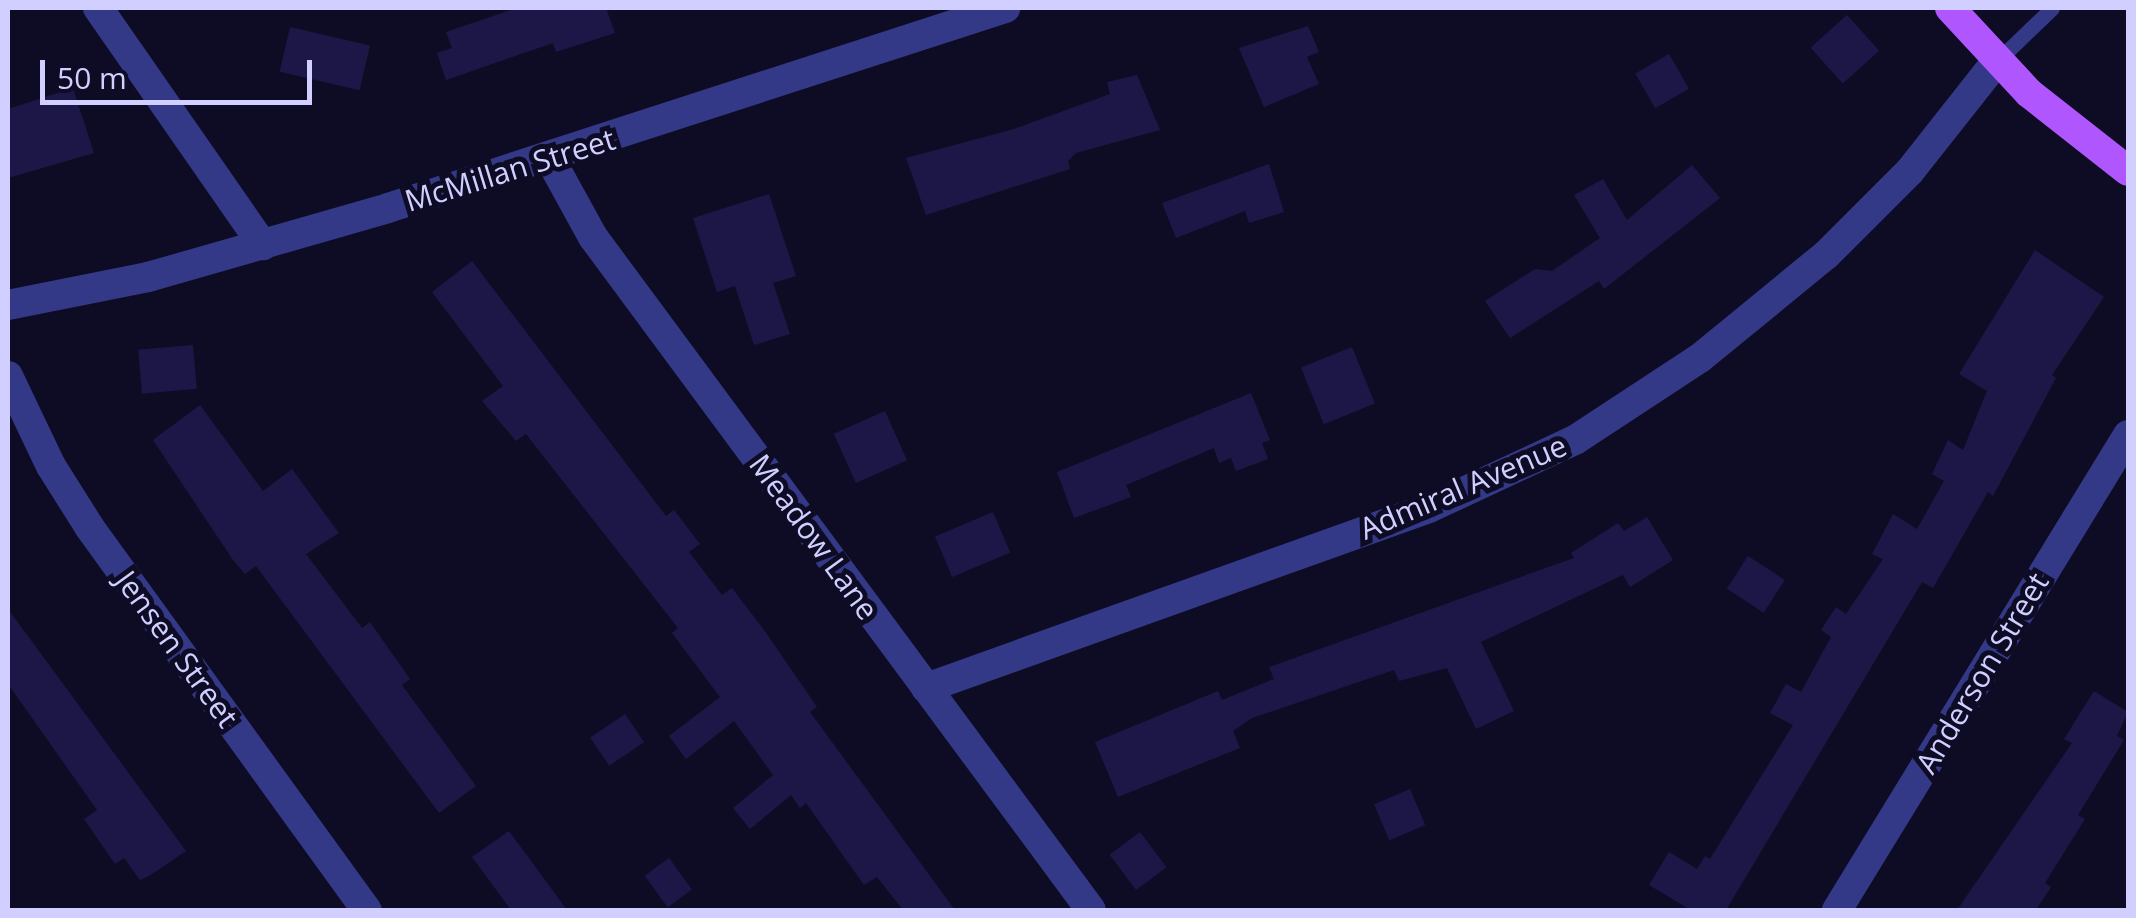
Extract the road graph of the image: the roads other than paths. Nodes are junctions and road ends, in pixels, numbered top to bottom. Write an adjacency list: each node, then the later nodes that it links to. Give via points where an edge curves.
1 (98, 8): 8 (street)
2 (1004, 8): 6 (street, McMillan Street)
3 (1950, 8): 5 (main road)
4 (2052, 8): 5 (lane)
5 (1997, 60): 7 (main road); 12 (street, Admiral Avenue, via 1910,171 1826,255 1700,358 1575,440 1429,508)
6 (548, 158): 8 (street, McMillan Street); 12 (street, Meadow Lane, via 593,236)
7 (2128, 171)
8 (263, 245): 9 (street, McMillan Street)
9 (8, 305)
10 (8, 376): 13 (street, Jensen Street, via 90,528)
11 (2128, 436): 15 (street, Anderson Street)
12 (926, 688): 14 (street, Meadow Lane)
13 (367, 910)
14 (1091, 910)
15 (1837, 910)

